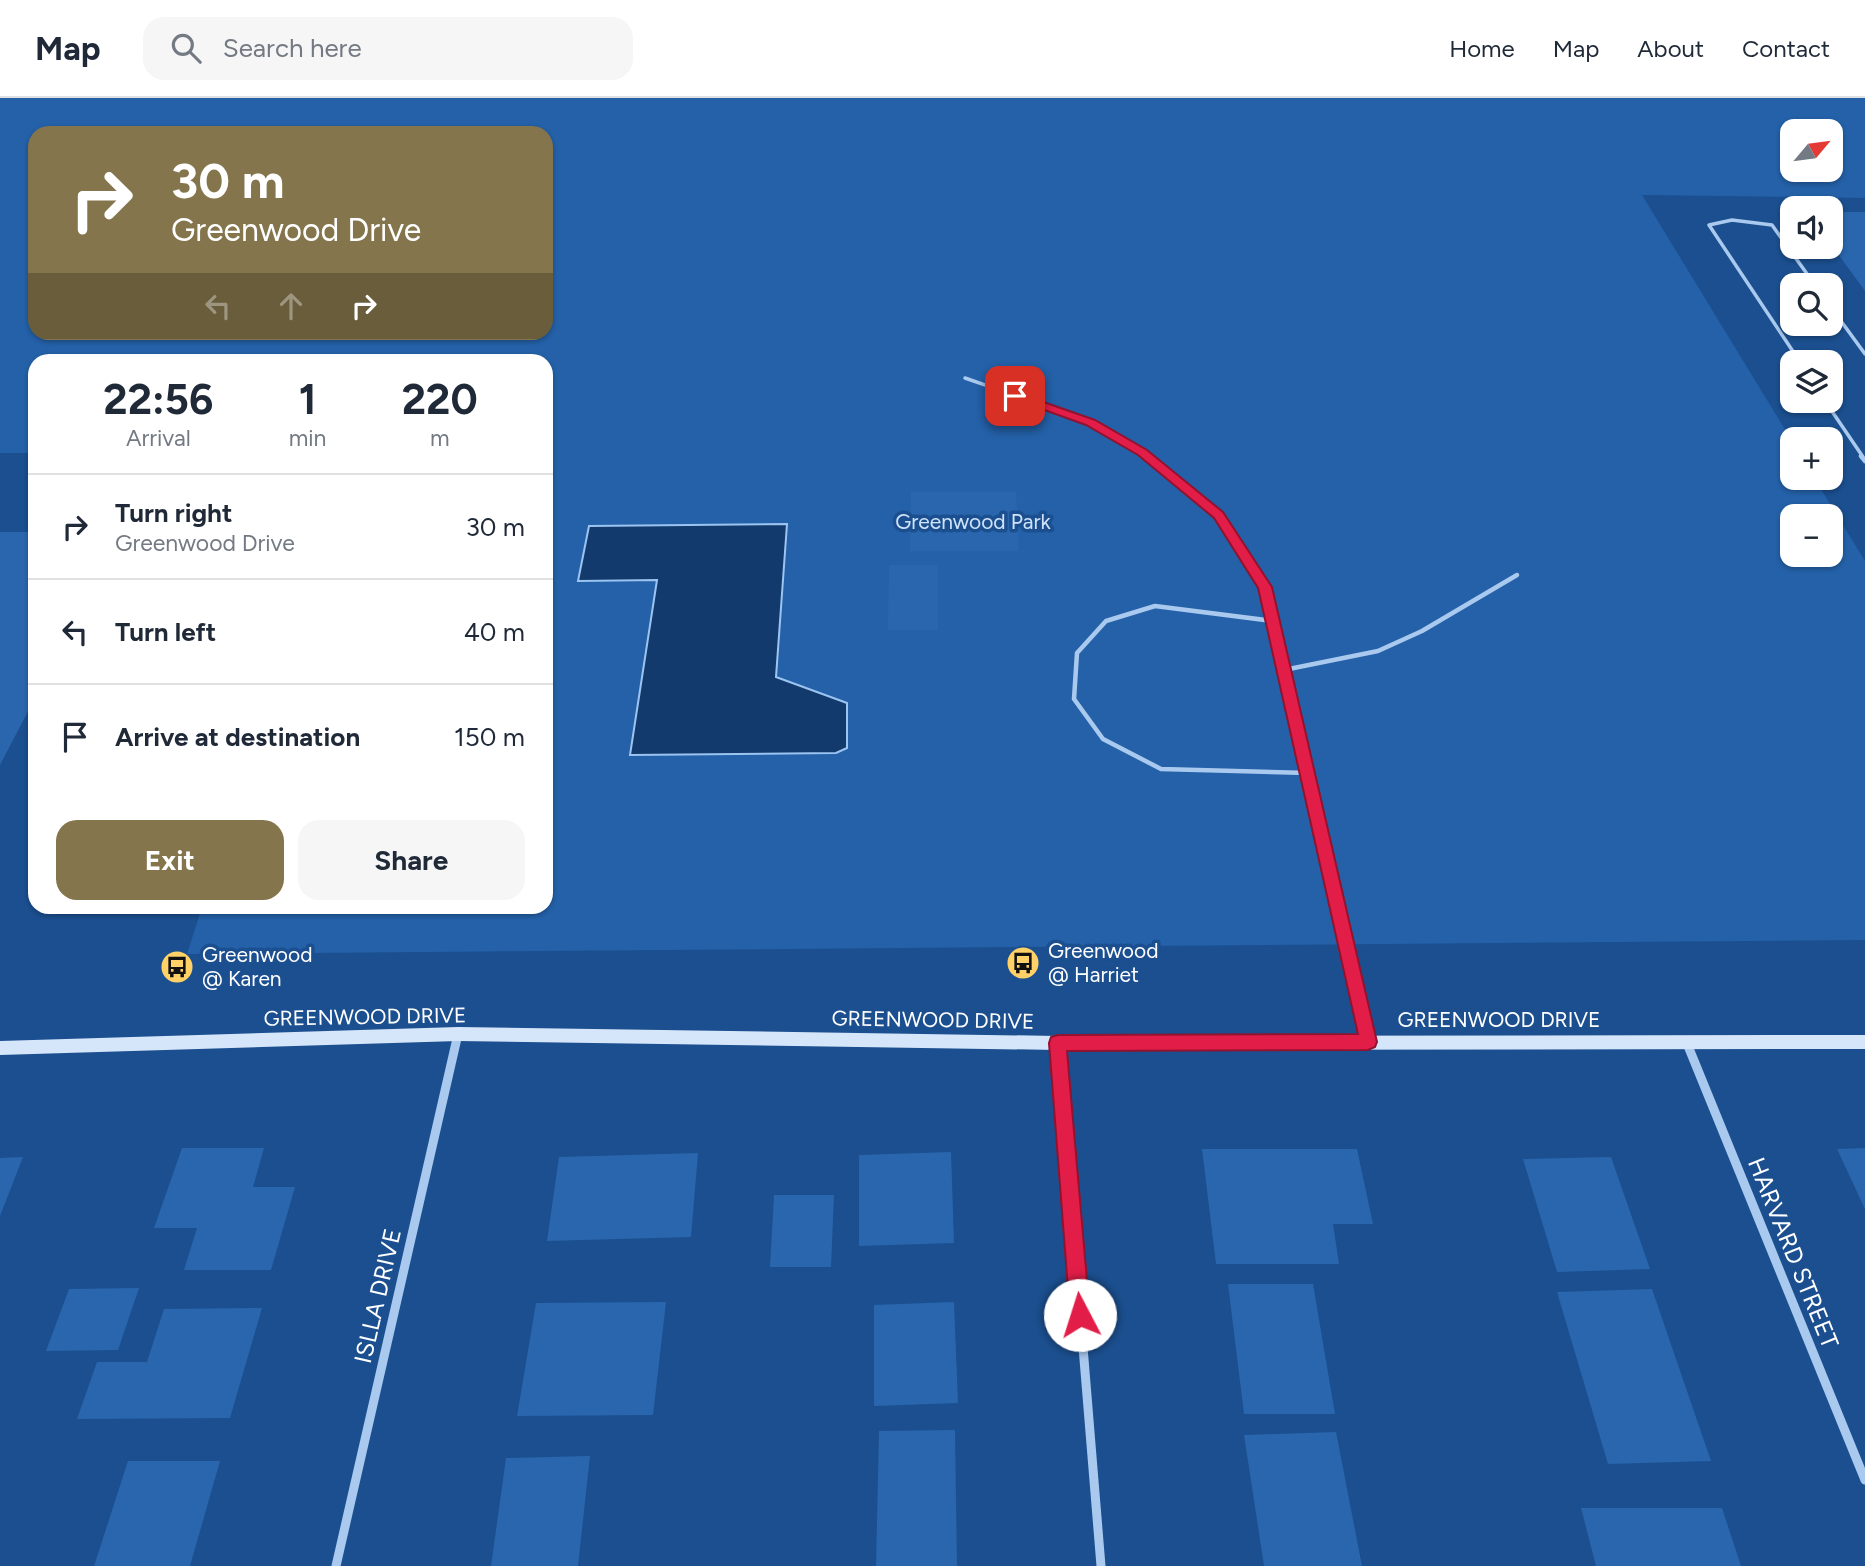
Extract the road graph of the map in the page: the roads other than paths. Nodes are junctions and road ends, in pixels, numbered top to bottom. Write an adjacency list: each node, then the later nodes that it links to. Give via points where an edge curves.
1 (1806, 273): 3 (lane, via 1772,225 1732,220 1709,225)
2 (1843, 324): 4 (lane)
3 (1780, 332)
4 (1865, 354)
5 (965, 377): 9 (lane, via 1091,422 1142,453 1218,515 1265,587)
6 (1833, 413): 7 (lane)
7 (1865, 461)
8 (1517, 575): 10 (lane, via 1422,631 1378,651)
9 (1273, 621): 10 (lane); 11 (lane, via 1155,606 1106,621 1077,653 1074,699 1103,739 1161,769)
10 (1284, 670): 11 (lane)
11 (1308, 773): 14 (lane)
12 (458, 1034): 16 (main road, GREENWOOD DRIVE); 17 (main road, GREENWOOD DRIVE); 19 (street, ISLLA DRIVE)
13 (1686, 1040): 14 (main road, GREENWOOD DRIVE); 15 (main road, GREENWOOD DRIVE); 18 (street, HARVARD STREET)
14 (1368, 1042): 16 (main road, GREENWOOD DRIVE)
15 (1865, 1042)
16 (1058, 1043): 20 (street)
17 (0, 1048)
18 (1865, 1480)
19 (336, 1566)
20 (1101, 1566)

